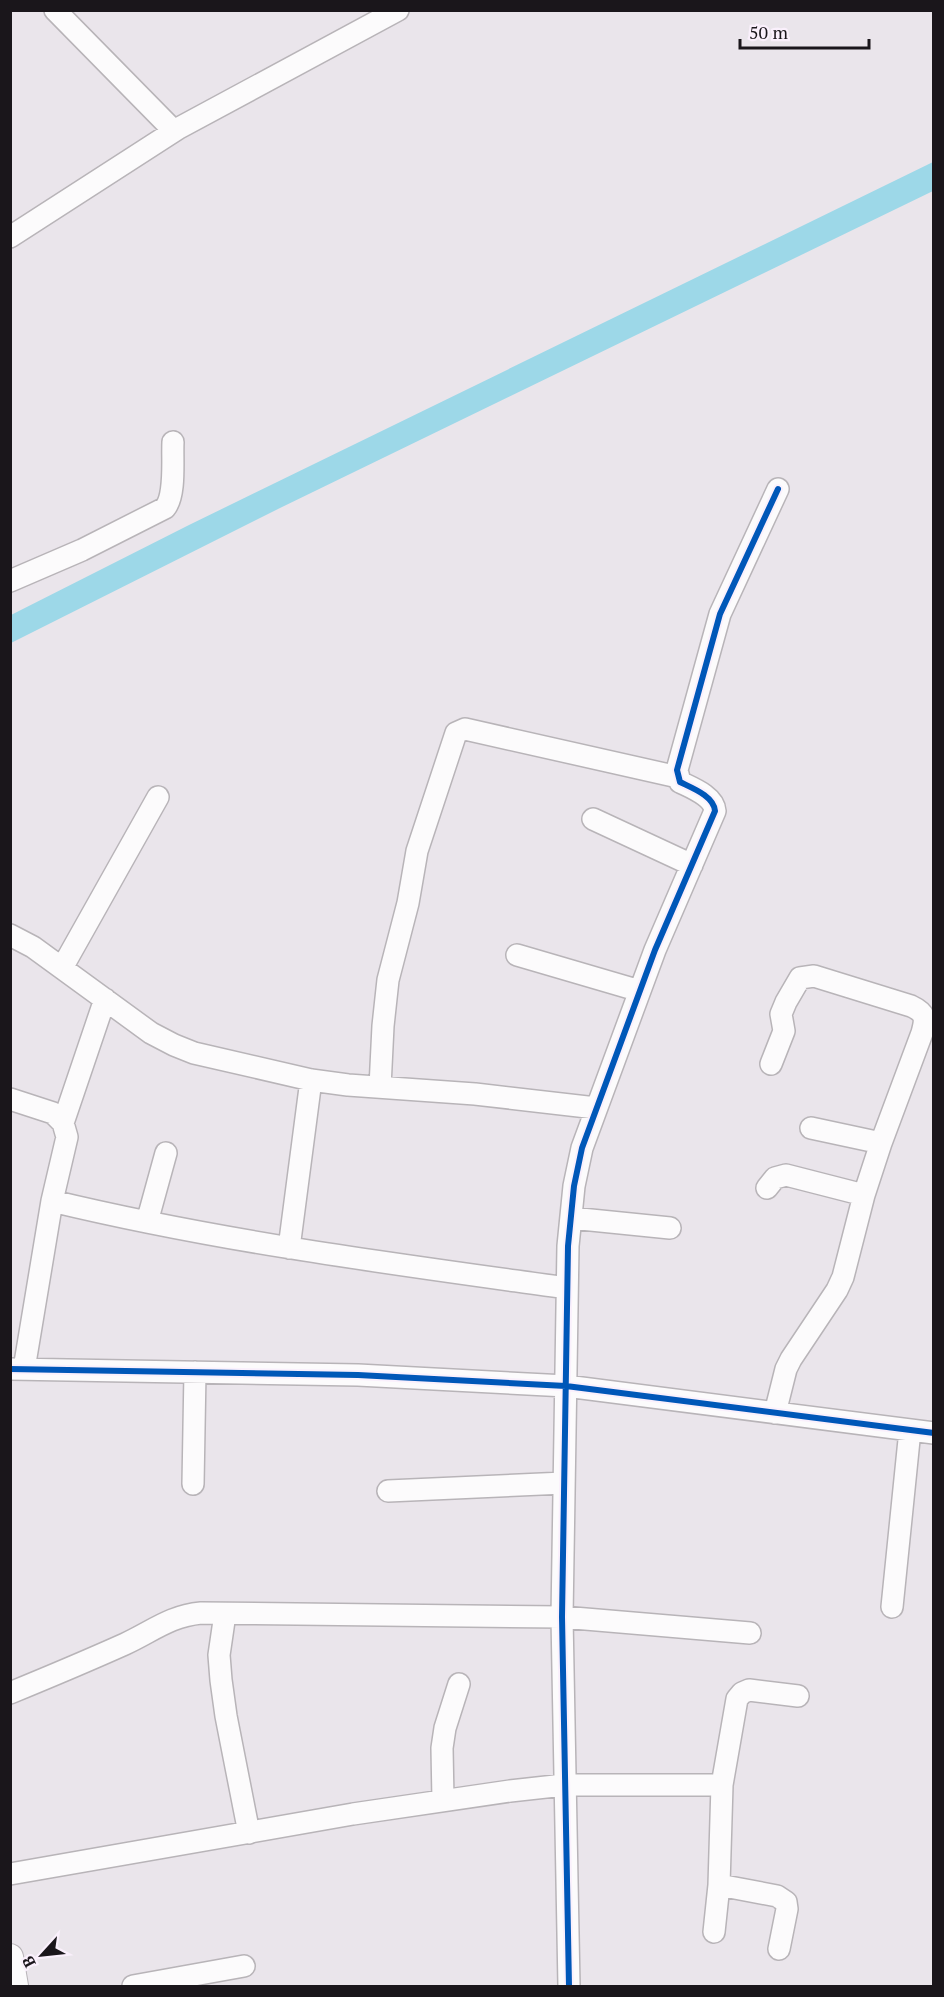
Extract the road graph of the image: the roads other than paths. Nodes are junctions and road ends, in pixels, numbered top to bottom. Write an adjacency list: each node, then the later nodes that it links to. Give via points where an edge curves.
1 (55, 10): 3 (street)
2 (398, 10): 3 (street)
3 (174, 131): 4 (street)
4 (10, 237)
5 (173, 442): 7 (street, via 172,489 165,508)
6 (778, 489): 8 (street, via 720,614)
7 (10, 581)
8 (678, 777): 11 (street, via 707,797 715,811); 19 (street, via 465,729 456,733 417,851 388,980)
9 (158, 797): 14 (street)
10 (593, 819): 11 (street)
11 (692, 865): 15 (street)
12 (10, 935): 14 (street)
13 (517, 955): 15 (street)
14 (63, 968): 16 (street)
15 (639, 991): 21 (street)
16 (105, 999): 18 (street, via 174,1046); 22 (street)
17 (771, 1064): 24 (street, via 784,1031 781,1014 798,980 804,976 920,1010 925,1024)
18 (311, 1080): 19 (street); 32 (street)
19 (380, 1087): 21 (street)
20 (10, 1098): 22 (street, via 53,1113)
21 (596, 1108): 29 (street, via 582,1148)
22 (63, 1124): 28 (street, via 67,1137)
23 (811, 1128): 24 (street)
24 (881, 1143): 27 (street)
25 (166, 1153): 30 (street)
26 (767, 1188): 27 (street, via 775,1178 786,1175)
27 (864, 1195): 37 (street, via 843,1277 786,1369)
28 (52, 1201): 30 (street); 34 (street)
29 (571, 1218): 31 (street); 33 (street)
30 (147, 1222): 32 (street)
31 (670, 1228)
32 (289, 1248): 33 (street)
33 (567, 1288): 36 (street)
34 (17, 1369): 35 (street)
35 (195, 1372): 36 (street, via 358,1375); 41 (street)
36 (566, 1386): 37 (street); 40 (street)
37 (775, 1413): 38 (street)
38 (910, 1430): 39 (street); 43 (street)
39 (933, 1433)
40 (564, 1483): 42 (street); 45 (street)
41 (193, 1484)
42 (388, 1491)
43 (892, 1607)
44 (225, 1614): 45 (street); 48 (street, via 172,1619 128,1643); 53 (street, via 219,1654 221,1680)
45 (562, 1617): 46 (street); 50 (street)
46 (750, 1633)
47 (459, 1684): 52 (street, via 442,1748)
48 (10, 1693)
49 (798, 1696): 51 (street, via 749,1690 742,1693 737,1699)
50 (564, 1785): 51 (street); 52 (street); 62 (street)
51 (722, 1785): 55 (street)
52 (443, 1800): 53 (street)
53 (249, 1833): 54 (street)
54 (10, 1874)
55 (719, 1885): 56 (street); 57 (street, via 777,1896 786,1902)
56 (714, 1932)
57 (778, 1948)
58 (10, 1957): 60 (street)
59 (244, 1966): 61 (street)
60 (15, 1986)
61 (133, 1986)
62 (569, 1986)

